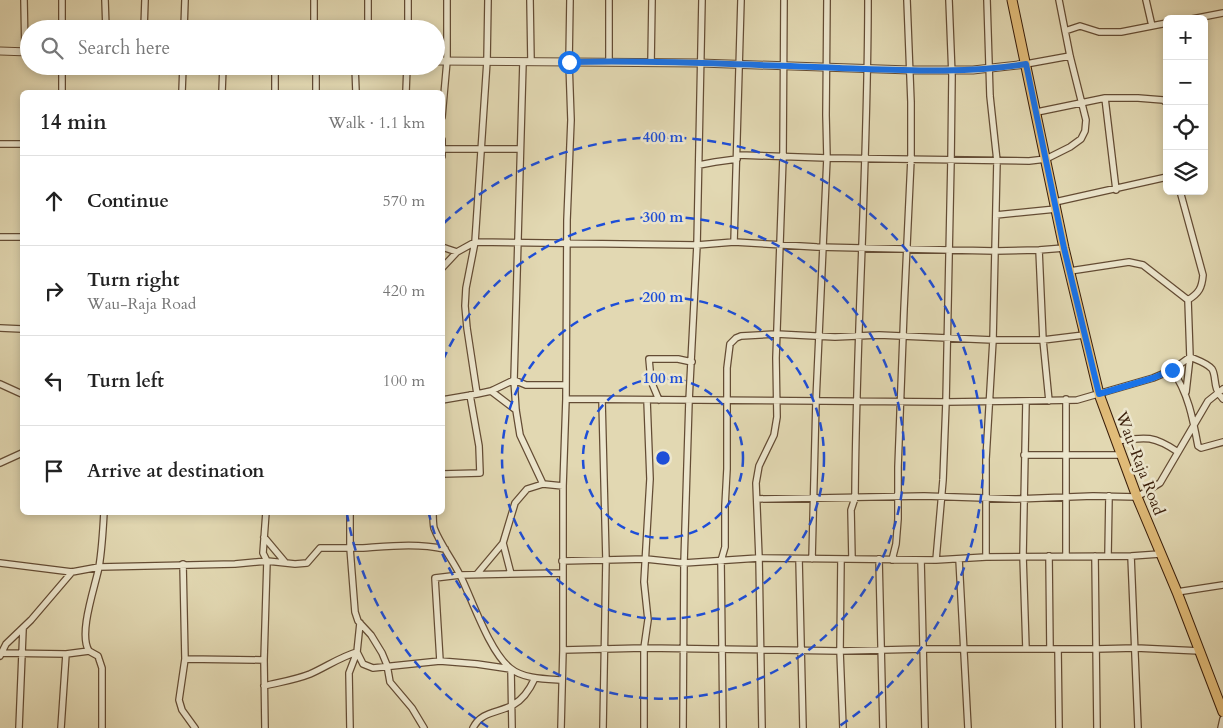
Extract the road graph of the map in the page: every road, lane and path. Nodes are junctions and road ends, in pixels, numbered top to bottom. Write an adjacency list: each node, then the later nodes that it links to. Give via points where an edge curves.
1 (24, 0): 28 (street)
2 (62, 0): 29 (street)
3 (105, 0): 30 (street)
4 (145, 0): 31 (street)
5 (185, 0): 32 (street)
6 (314, 0): 33 (street)
7 (368, 0): 34 (street)
8 (408, 0): 35 (street)
9 (447, 0): 42 (street)
10 (488, 0): 43 (street)
11 (530, 0): 45 (street)
12 (570, 0): 46 (street)
13 (610, 0): 47 (street)
14 (652, 0): 48 (street)
15 (702, 0): 49 (street)
16 (741, 0): 50 (street)
17 (784, 0): 51 (street)
18 (827, 0): 53 (street)
19 (868, 0): 54 (street)
20 (907, 0): 57 (street)
21 (949, 0): 55 (street)
22 (987, 0): 56 (street)
23 (1012, 0): 52 (main road, Wau-Raja Road)
24 (1059, 0): 38 (street)
25 (1146, 0): 37 (street)
26 (1223, 13): 27 (street)
27 (1208, 16)
28 (25, 20)
29 (62, 20)
30 (106, 20)
31 (144, 20)
32 (184, 20)
33 (314, 20)
34 (368, 20)
35 (408, 20)
36 (1163, 24): 37 (street)
37 (1152, 26): 38 (street, via 1121,32 1100,32 1080,26)
38 (1065, 31): 41 (street)
39 (0, 51): 40 (street)
40 (20, 52)
41 (1070, 56): 52 (street); 75 (street)
42 (447, 61): 43 (street); 72 (street)
43 (487, 61): 44 (street); 80 (street)
44 (522, 62): 45 (street); 81 (street)
45 (531, 62): 46 (street)
46 (569, 62): 47 (street); 101 (street, via 571,120)
47 (609, 62): 48 (street)
48 (651, 63): 49 (street)
49 (700, 63): 50 (street); 90 (street)
50 (739, 65): 51 (street); 82 (street)
51 (784, 66): 53 (street); 83 (street)
52 (1026, 67): 56 (street); 76 (main road, Wau-Raja Road)
53 (826, 68): 54 (street); 84 (street)
54 (868, 69): 57 (street); 85 (street)
55 (951, 69): 56 (street); 57 (street); 88 (street)
56 (988, 69): 89 (street)
57 (910, 70): 86 (street)
58 (62, 75): 65 (street)
59 (183, 75): 66 (street)
60 (223, 75): 67 (street)
61 (275, 75): 68 (street)
62 (316, 75): 69 (street)
63 (355, 75): 70 (street)
64 (407, 75): 71 (street)
65 (62, 90)
66 (182, 90)
67 (222, 90)
68 (275, 90)
69 (316, 90)
70 (356, 90)
71 (406, 90)
72 (444, 90)
73 (1105, 98): 74 (street); 75 (street); 92 (street)
74 (1163, 100)
75 (1082, 103): 76 (street); 87 (street, via 1086,120 1081,138)
76 (1037, 112): 87 (main road, Wau-Raja Road)
77 (0, 144): 78 (street)
78 (20, 144)
79 (445, 148): 80 (street)
80 (481, 148): 81 (street); 98 (street)
81 (519, 149): 100 (street)
82 (737, 157): 83 (street); 90 (street); 99 (street)
83 (783, 157): 84 (street); 103 (street)
84 (827, 158): 85 (street); 104 (street)
85 (865, 158): 86 (street); 105 (street)
86 (911, 159): 88 (street); 108 (street)
87 (1046, 159): 89 (street); 94 (main road, Wau-Raja Road)
88 (951, 160): 89 (street); 109 (street)
89 (997, 161): 95 (street)
90 (699, 165): 102 (street)
91 (1163, 178): 92 (street)
92 (1116, 190): 94 (street)
93 (1181, 195): 115 (street, via 1203,275 1202,287)
94 (1056, 206): 95 (street); 107 (main road, Wau-Raja Road)
95 (996, 215): 111 (street)
96 (0, 237): 97 (street)
97 (20, 237)
98 (474, 242): 100 (street); 112 (street); 136 (street, via 465,306)
99 (734, 242): 102 (street); 103 (street)
100 (519, 243): 101 (street); 129 (street)
101 (566, 244): 102 (street); 131 (street)
102 (697, 245): 127 (street)
103 (779, 245): 104 (street); 118 (street)
104 (823, 247): 105 (street); 120 (street)
105 (863, 247): 108 (street); 121 (street)
106 (445, 248): 112 (street)
107 (1064, 248): 110 (street); 114 (main road, Wau-Raja Road)
108 (907, 249): 109 (street); 122 (street)
109 (949, 250): 111 (street); 123 (street)
110 (1039, 250): 111 (street); 125 (street)
111 (995, 251): 124 (street)
112 (457, 252): 113 (street)
113 (445, 265)
114 (1070, 271): 115 (street, via 1136,262); 119 (main road, Wau-Raja Road)
115 (1188, 300): 126 (street)
116 (0, 328): 117 (street)
117 (20, 328)
118 (776, 334): 120 (street); 147 (street, via 741,336 730,344); 148 (street)
119 (1084, 335): 125 (street); 137 (main road, Wau-Raja Road)
120 (819, 336): 121 (street); 149 (street)
121 (859, 336): 122 (street); 150 (street)
122 (903, 336): 123 (street); 152 (street)
123 (946, 338): 124 (street); 153 (street)
124 (993, 340): 125 (street); 154 (street)
125 (1043, 340): 151 (street)
126 (1190, 357): 128 (street); 134 (street, via 1213,370); 138 (street)
127 (692, 362): 143 (street, via 649,359 651,381); 144 (street)
128 (1172, 370): 137 (street); 138 (street)
129 (514, 380): 131 (street, via 526,385); 133 (street); 156 (street)
130 (0, 384): 135 (street)
131 (566, 385): 140 (street)
132 (1223, 389): 134 (street)
133 (491, 391): 136 (street); 156 (street)
134 (1217, 392): 146 (street); 157 (street)
135 (20, 393)
136 (473, 394): 139 (street); 166 (street, via 480,473)
137 (1099, 394): 145 (street); 158 (main road, Wau-Raja Road)
138 (1186, 395): 157 (street)
139 (445, 399)
140 (566, 399): 141 (street); 168 (street)
141 (602, 400): 142 (street); 203 (street)
142 (648, 400): 143 (street); 197 (street, via 650,479)
143 (659, 400): 144 (street)
144 (689, 400): 147 (street); 212 (street)
145 (1066, 400): 151 (street); 163 (street)
146 (1223, 400)
147 (727, 401): 148 (street); 208 (street, via 725,547)
148 (778, 401): 149 (street); 176 (street, via 774,435 759,466)
149 (816, 401): 150 (street); 173 (street)
150 (856, 401): 152 (street); 174 (street)
151 (1048, 401): 155 (street)
152 (901, 402): 153 (street); 169 (street)
153 (946, 402): 154 (street); 171 (street)
154 (990, 402): 155 (street); 177 (street)
155 (1026, 402): 162 (street)
156 (516, 410): 167 (street, via 520,435)
157 (1194, 425): 159 (street, via 1201,448); 160 (street)
158 (1116, 441): 160 (street, via 1152,438); 164 (main road, Wau-Raja Road)
159 (1223, 442)
160 (1178, 452): 172 (street, via 1160,483)
161 (20, 454): 165 (street)
162 (1024, 455): 163 (street); 178 (street)
163 (1067, 455): 164 (street); 175 (street)
164 (1121, 455): 172 (main road, Wau-Raja Road)
165 (0, 463)
166 (445, 474)
167 (544, 484): 168 (street); 184 (street, via 527,489 515,503)
168 (563, 486): 210 (street)
169 (898, 496): 171 (street); 174 (street); 204 (street, via 897,538)
170 (1109, 496): 172 (street); 175 (street); 192 (street)
171 (941, 497): 177 (street); 206 (street)
172 (1137, 497): 187 (main road, Wau-Raja Road)
173 (814, 498): 174 (street); 176 (street); 199 (street)
174 (855, 498): 201 (street, via 851,510)
175 (1066, 498): 178 (street); 190 (street)
176 (757, 499): 195 (street)
177 (985, 499): 178 (street); 194 (street)
178 (1024, 499): 188 (street)
179 (104, 515): 214 (street)
180 (266, 515): 183 (street)
181 (350, 515): 185 (street)
182 (433, 515): 186 (street, via 435,529)
183 (264, 536): 207 (street, via 263,553); 209 (street)
184 (503, 543): 217 (street); 218 (street)
185 (350, 548): 186 (street, via 408,544); 209 (street, via 320,548 307,562); 222 (street, via 355,612)
186 (445, 549): 219 (street)
187 (1160, 554): 193 (street); 221 (main road, Wau-Raja Road)
188 (1023, 556): 189 (street); 194 (street); 231 (street)
189 (1048, 556): 190 (street); 232 (street)
190 (1066, 556): 191 (street)
191 (1095, 556): 192 (street); 234 (street)
192 (1108, 556): 193 (street)
193 (1132, 556): 225 (street)
194 (986, 557): 196 (street)
195 (759, 558): 198 (street); 208 (street); 228 (street)
196 (959, 558): 206 (street); 230 (street)
197 (646, 559): 203 (street); 212 (street); 224 (street, via 644,582 648,620)
198 (799, 559): 199 (street); 237 (street)
199 (812, 559): 200 (street)
200 (841, 559): 201 (street); 240 (street)
201 (852, 559): 202 (street)
202 (879, 559): 204 (street); 238 (street)
203 (606, 560): 210 (street); 226 (street)
204 (892, 560): 205 (street)
205 (921, 560): 206 (street); 229 (street)
206 (936, 560)
207 (267, 561): 209 (street); 213 (street); 247 (street)
208 (721, 561): 212 (street); 236 (street)
209 (285, 562)
210 (562, 562): 216 (street)
211 (0, 563): 215 (street)
212 (684, 563): 227 (street)
213 (184, 564): 214 (street); 246 (street)
214 (98, 567): 215 (street); 239 (street, via 86,620)
215 (72, 572): 223 (street)
216 (562, 573): 218 (street); 235 (street)
217 (477, 574): 218 (street); 219 (street)
218 (511, 574)
219 (460, 575): 248 (street, via 435,578); 250 (street, via 491,640)
220 (1223, 585): 221 (street)
221 (1177, 592): 241 (main road, Wau-Raja Road)
222 (360, 623): 242 (street); 249 (street, via 371,635)
223 (23, 628): 243 (street); 244 (street)
224 (644, 648): 226 (street); 227 (street); 269 (street)
225 (1136, 648): 234 (street); 241 (street); 280 (street)
226 (604, 649): 235 (street); 268 (street)
227 (682, 649): 236 (street); 270 (street)
228 (760, 649): 236 (street); 237 (street); 272 (street)
229 (924, 649): 230 (street); 238 (street); 276 (street)
230 (963, 649): 231 (street); 277 (street)
231 (1026, 649): 232 (street)
232 (1050, 649): 233 (street)
233 (1058, 649): 234 (street); 278 (street)
234 (1095, 649): 279 (street)
235 (563, 650): 252 (street)
236 (722, 650): 271 (street)
237 (802, 650): 240 (street); 273 (street)
238 (881, 650): 240 (street); 275 (street)
239 (88, 651): 245 (street); 260 (street, via 100,658 102,668)
240 (840, 651): 274 (street)
241 (1200, 651): 254 (main road, Wau-Raja Road)
242 (357, 652): 249 (street, via 360,662 368,666); 253 (street, via 296,679); 263 (street, via 349,673)
243 (23, 653): 244 (street); 245 (street); 258 (street)
244 (0, 654)
245 (66, 654): 259 (street)
246 (185, 659): 247 (street); 261 (street, via 179,700)
247 (264, 660): 253 (street)
248 (440, 661): 249 (street); 250 (street)
249 (388, 666): 264 (street, via 390,682)
250 (510, 669): 251 (street); 255 (street)
251 (536, 678): 252 (street); 255 (street, via 529,691)
252 (562, 680): 267 (street)
253 (264, 686): 262 (street)
254 (1221, 699): 256 (main road, Wau-Raja Road)
255 (511, 706): 265 (street, via 483,716); 266 (street)
256 (1223, 712)
257 (1223, 719): 281 (street)
258 (19, 728)
259 (61, 728)
260 (102, 728)
261 (195, 728)
262 (265, 728)
263 (350, 728)
264 (424, 728)
265 (473, 728)
266 (512, 728)
267 (561, 728)
268 (603, 728)
269 (644, 728)
270 (683, 728)
271 (723, 728)
272 (762, 728)
273 (803, 728)
274 (843, 728)
275 (883, 728)
276 (925, 728)
277 (968, 728)
278 (1059, 728)
279 (1097, 728)
280 (1138, 728)
281 (1221, 728)

